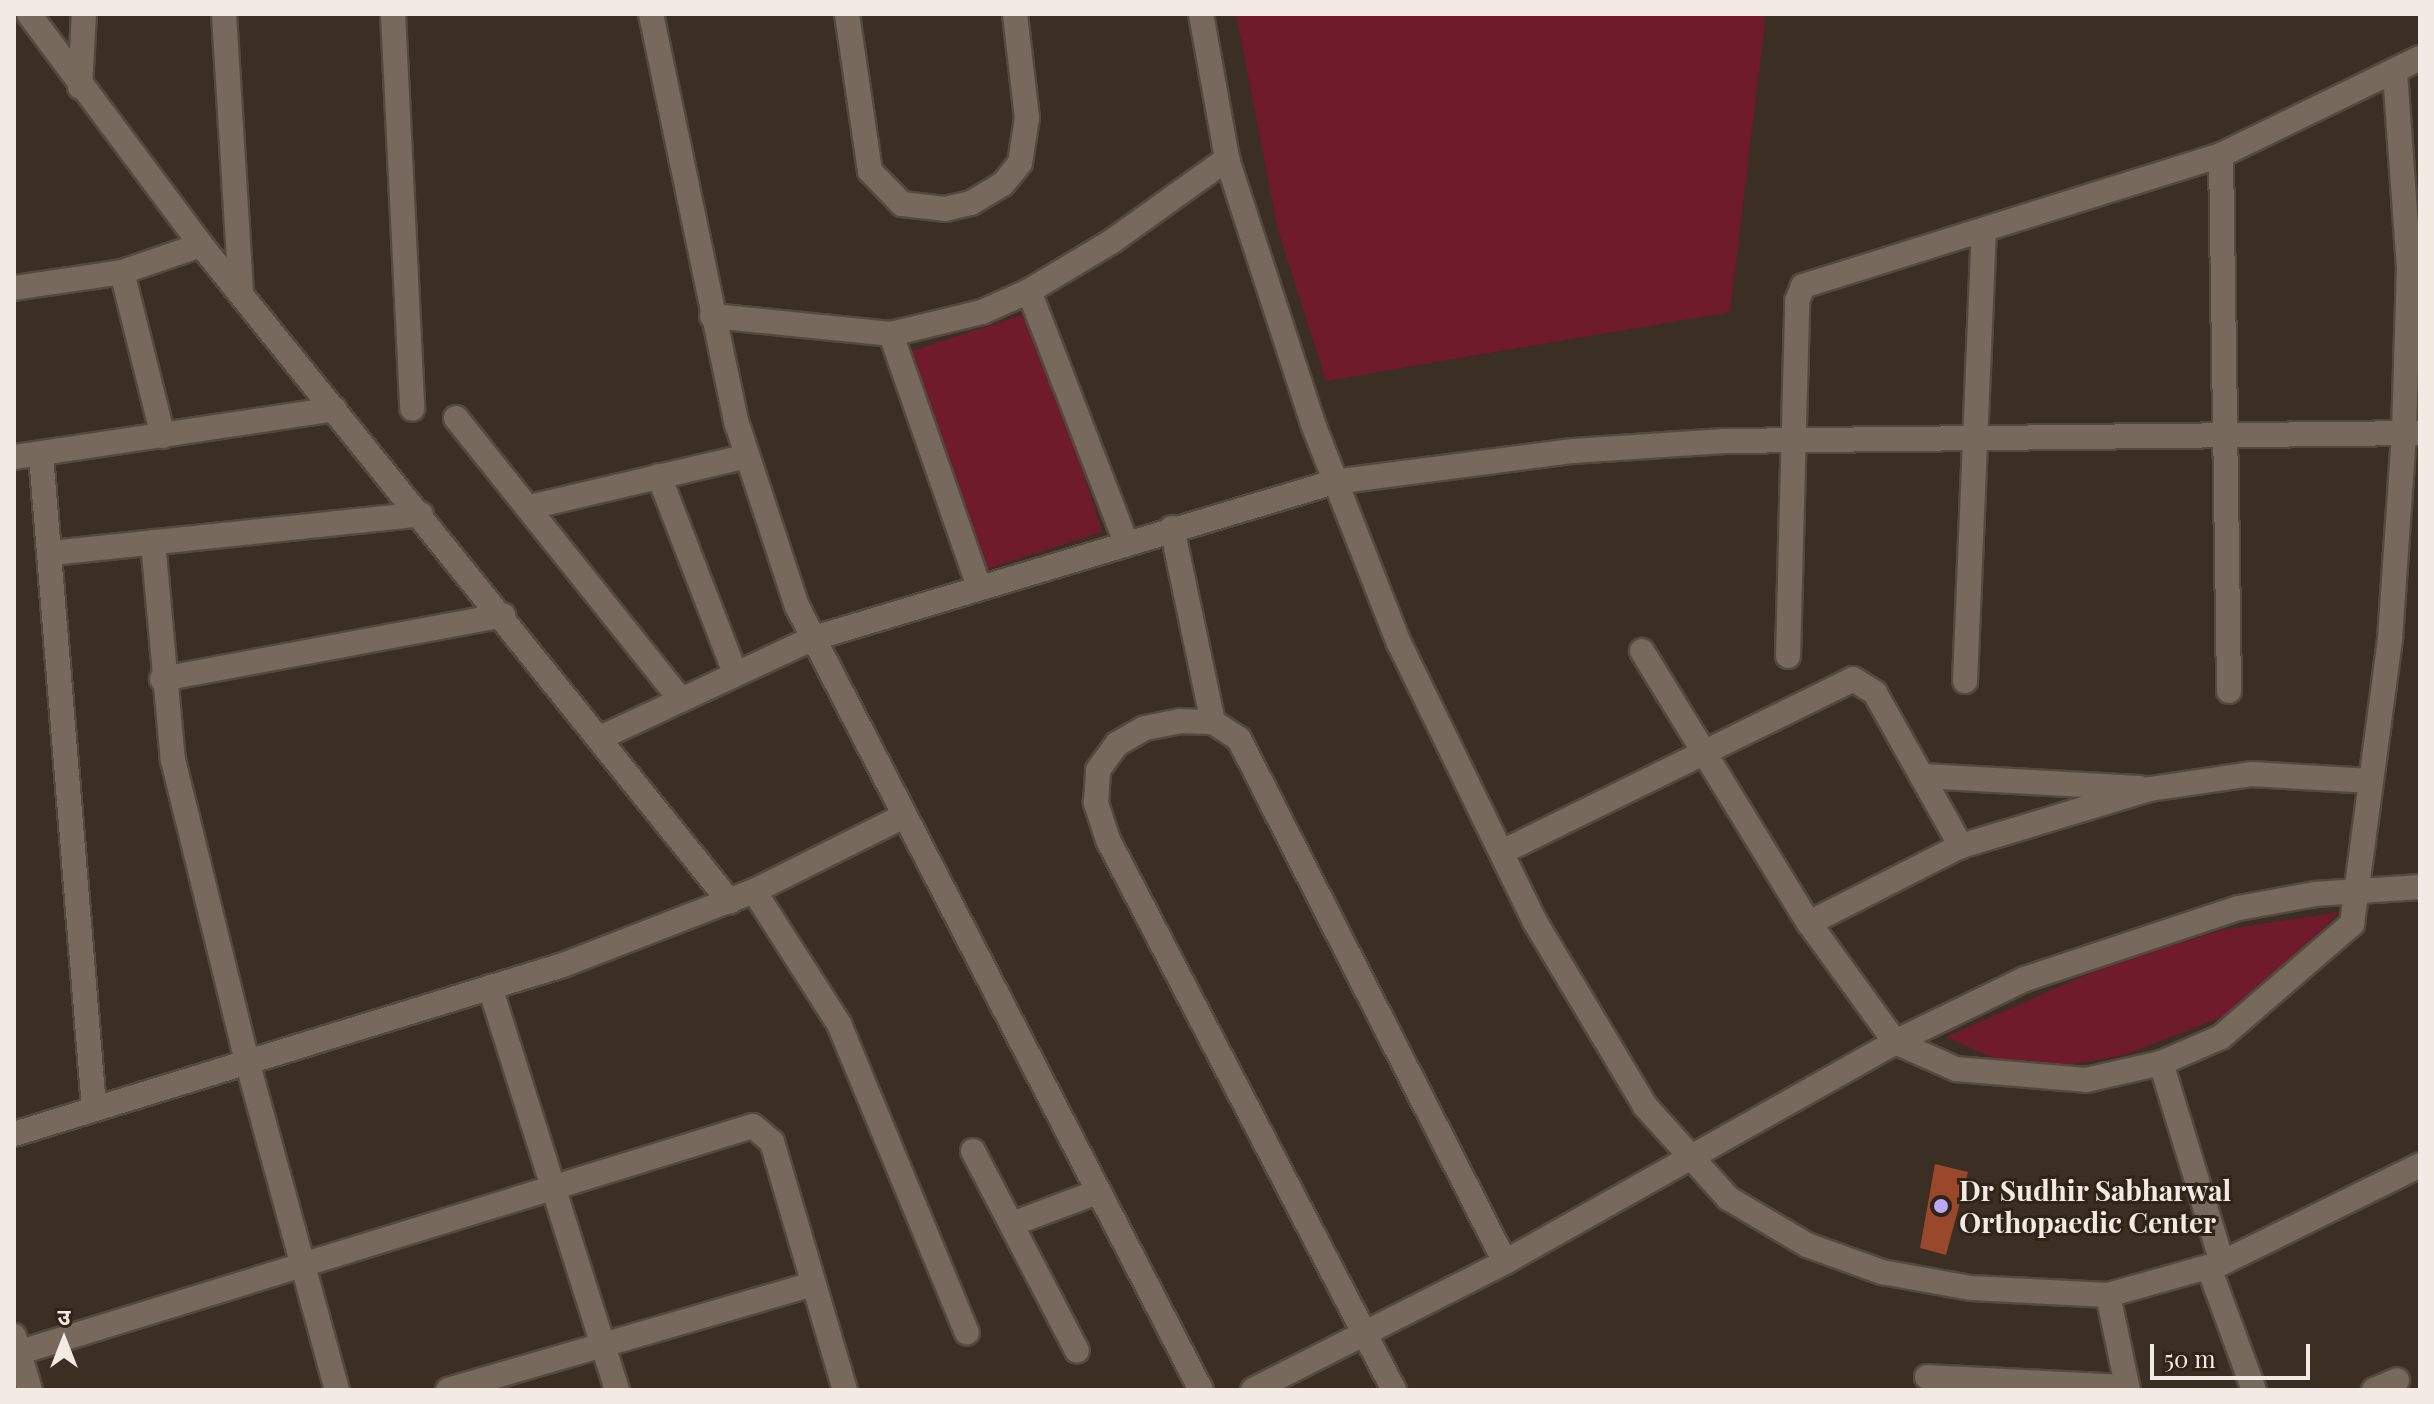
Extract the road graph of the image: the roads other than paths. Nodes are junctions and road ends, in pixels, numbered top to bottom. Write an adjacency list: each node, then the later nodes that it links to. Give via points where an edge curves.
1 (84, 14): 11 (street)
2 (224, 14): 18 (street)
3 (393, 14): 23 (street)
4 (651, 14): 20 (street)
5 (847, 14): 6 (street, via 870,171 902,204 945,209 971,203 1003,184 1020,163 1027,118)
6 (1015, 14)
7 (1201, 14): 13 (street)
8 (25, 17): 11 (street)
9 (2420, 58): 10 (street)
10 (2395, 72): 12 (street); 25 (street, via 2409,268)
11 (80, 87): 15 (street)
12 (2221, 155): 14 (street); 27 (street)
13 (1227, 159): 19 (street, via 1131,229); 34 (street)
14 (1984, 230): 28 (street); 29 (street, via 1803,286 1797,301)
15 (201, 245): 16 (street); 18 (street)
16 (122, 272): 17 (street); 26 (street)
17 (14, 288)
18 (241, 289): 22 (street)
19 (1029, 291): 21 (street, via 982,312); 38 (street)
20 (712, 316): 21 (street); 31 (street)
21 (891, 334): 41 (street)
22 (334, 409): 26 (street); 36 (street)
23 (412, 409)
24 (456, 418): 35 (street)
25 (2412, 434): 27 (street); 55 (street)
26 (163, 436): 30 (street)
27 (2224, 438): 28 (street); 49 (street)
28 (1972, 439): 29 (street); 48 (street)
29 (1794, 440): 34 (street, via 1573,451); 45 (street)
30 (41, 455): 32 (street); 40 (street)
31 (747, 456): 33 (street); 43 (street)
32 (14, 457)
33 (659, 476): 35 (street); 46 (street)
34 (1334, 482): 37 (street); 59 (street, via 1399,643)
35 (530, 507): 50 (street)
36 (421, 514): 39 (street); 42 (street)
37 (1172, 528): 38 (street); 51 (street)
38 (1125, 540): 41 (street)
39 (153, 542): 40 (street); 47 (street)
40 (52, 553): 69 (street)
41 (978, 584): 43 (street)
42 (503, 615): 47 (street); 52 (street)
43 (811, 639): 46 (street); 57 (street)
44 (1642, 651): 53 (street)
45 (1788, 656)
46 (734, 670): 50 (street)
47 (162, 679): 67 (street, via 173,760)
48 (1965, 681)
49 (2229, 691)
50 (678, 696): 52 (street)
51 (1213, 722): 77 (street, via 1239,739 1258,767); 83 (street, via 1145,728 1117,744 1098,770 1096,802 1108,840)
52 (602, 737): 63 (street)
53 (1708, 756): 54 (street, via 1853,679 1875,693); 59 (street); 64 (street)
54 (1922, 776): 56 (street); 58 (street)
55 (2371, 781): 56 (street, via 2251,774); 61 (street)
56 (2150, 789): 58 (street)
57 (904, 816): 62 (street); 75 (street)
58 (1961, 846): 64 (street)
59 (1502, 852): 72 (street, via 1535,922 1637,1093)
60 (2420, 887): 61 (street)
61 (2356, 890): 66 (street, via 2239,908 2140,937 2025,979); 68 (street, via 2352,924 2293,980 2221,1037)
62 (754, 891): 63 (street); 82 (street, via 832,1011)
63 (730, 902): 65 (street)
64 (1809, 923): 66 (street)
65 (490, 987): 67 (street); 74 (street)
66 (1895, 1042): 68 (street, via 1956,1069 2012,1076 2086,1080); 72 (street)
67 (247, 1061): 69 (street); 78 (street)
68 (2161, 1063): 79 (street)
69 (94, 1108): 70 (street)
70 (14, 1134)
71 (973, 1151): 76 (street)
72 (1688, 1160): 77 (street); 81 (street, via 1728,1198 1807,1245 1882,1272 1971,1288)
73 (2420, 1165): 79 (street)
74 (552, 1185): 78 (street); 80 (street, via 753,1126 772,1142); 85 (street)
75 (1097, 1192): 76 (street); 95 (street)
76 (1012, 1224): 86 (street)
77 (1505, 1262): 83 (street)
78 (300, 1263): 84 (street); 91 (street)
79 (2216, 1266): 81 (street); 98 (street)
80 (812, 1284): 85 (street); 94 (street)
81 (2108, 1295): 89 (street)
82 (967, 1333)
83 (1363, 1334): 96 (street); 97 (street)
84 (16, 1347): 90 (street)
85 (603, 1347): 92 (street); 93 (street)
86 (1077, 1351)
87 (1927, 1377): 89 (street)
88 (2397, 1380): 99 (street)
89 (2127, 1389)
90 (30, 1390)
91 (337, 1390)
92 (448, 1390)
93 (617, 1390)
94 (845, 1390)
95 (1201, 1390)
96 (1253, 1390)
97 (1394, 1390)
98 (2254, 1390)
99 (2374, 1390)

